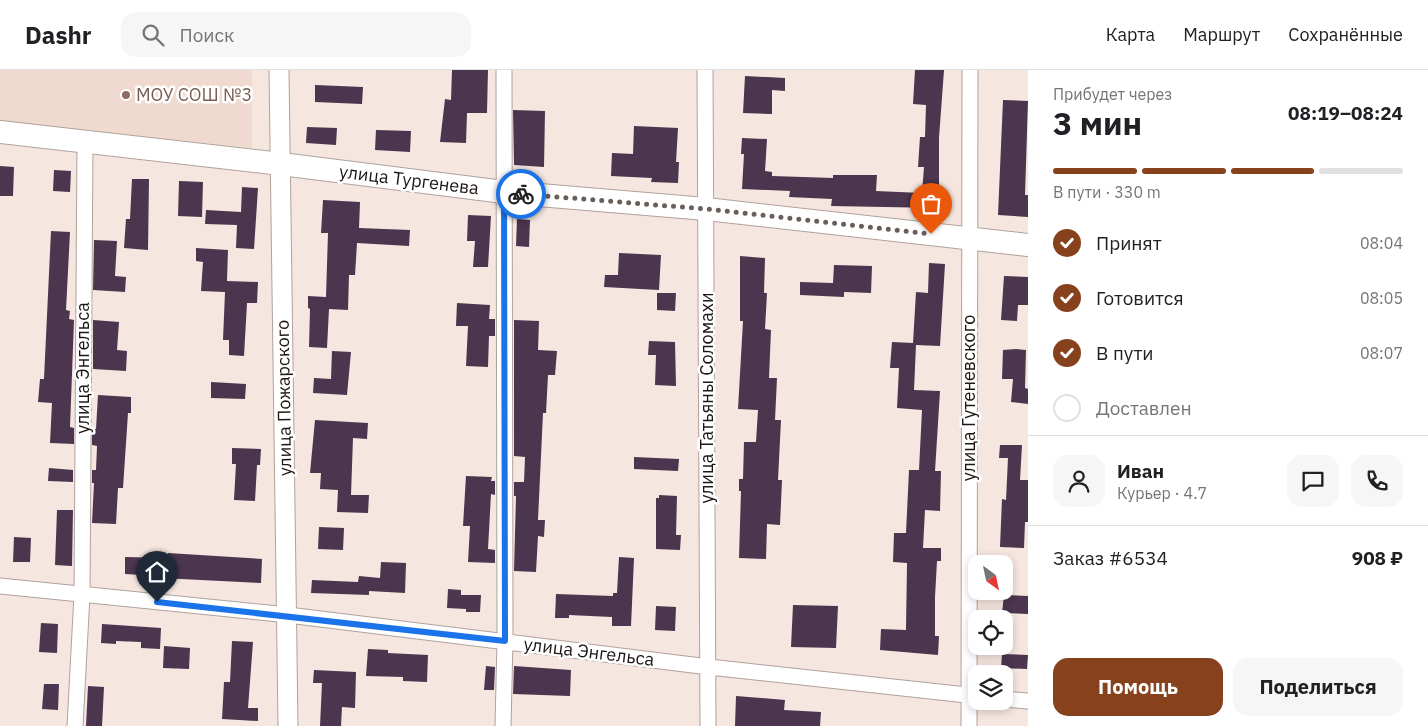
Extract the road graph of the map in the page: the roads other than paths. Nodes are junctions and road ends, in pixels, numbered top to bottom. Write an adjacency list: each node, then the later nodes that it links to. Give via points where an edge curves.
1 (280, 70): 7 (street, улица Пожарского)
2 (504, 70): 8 (street)
3 (705, 70): 9 (street, улица Татьяны Соломахи)
4 (970, 70): 10 (street, улица Гутеневского)
5 (0, 132): 6 (main road, улица Тургенева)
6 (85, 142): 7 (main road, улица Тургенева); 13 (street, улица Энгельса)
7 (281, 164): 8 (main road, улица Тургенева); 14 (street, улица Пожарского)
8 (504, 192): 9 (main road, улица Тургенева); 15 (street)
9 (706, 209): 10 (main road, улица Тургенева); 17 (street, улица Татьяны Соломахи)
10 (969, 239): 11 (main road, улица Тургенева); 16 (street, улица Гутеневского)
11 (1028, 245)
12 (0, 586): 13 (street, улица Энгельса)
13 (82, 595): 14 (street, улица Энгельса); 22 (street)
14 (288, 615): 15 (street, улица Энгельса); 23 (street, улица Пожарского)
15 (505, 641): 17 (street, улица Энгельса); 24 (street)
16 (973, 665)
17 (709, 667): 18 (street, улица Энгельса); 25 (street, улица Татьяны Соломахи)
18 (968, 695)
19 (1013, 699): 20 (street)
20 (1028, 701)
21 (971, 710): 26 (street, улица Гутеневского)
22 (75, 726)
23 (288, 726)
24 (502, 726)
25 (708, 726)
26 (969, 726)

